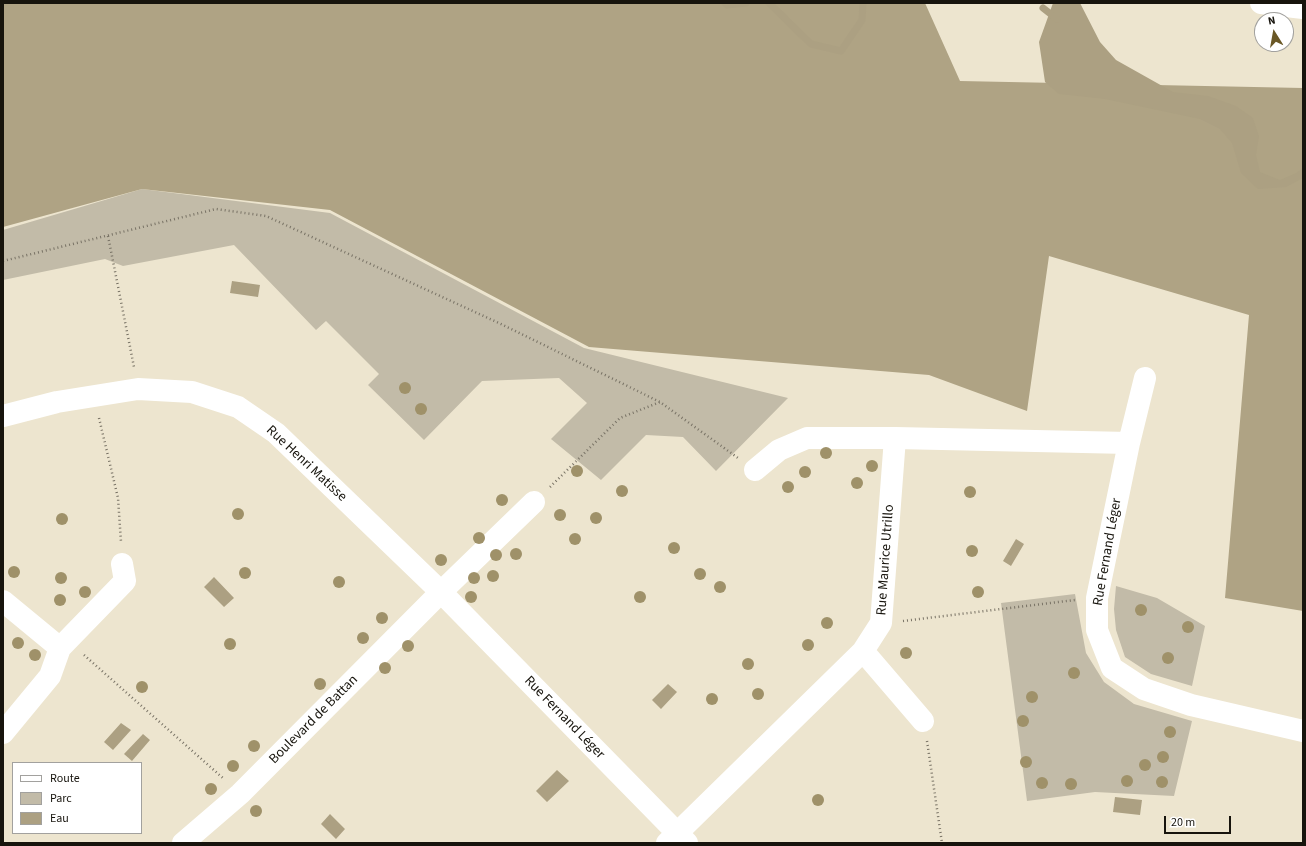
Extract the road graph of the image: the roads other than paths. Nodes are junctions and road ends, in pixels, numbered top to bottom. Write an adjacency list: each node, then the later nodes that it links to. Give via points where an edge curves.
1 (1261, 3): 2 (street)
2 (1303, 8)
3 (1145, 378): 6 (street, Rue Fernand Léger)
4 (3, 416): 10 (street, Rue Henri Matisse, via 58,402 138,389 192,392 238,407 276,432)
5 (895, 438): 6 (street); 7 (street, via 806,438 778,450); 13 (street, Rue Maurice Utrillo, via 881,623)
6 (1129, 443): 15 (street, Rue Fernand Léger, via 1097,598 1097,630 1112,668 1144,688 1191,705)
7 (755, 470)
8 (534, 502): 10 (street, Boulevard de Battan)
9 (122, 564): 12 (street, via 126,581)
10 (441, 592): 17 (street, Rue Fernand Léger); 18 (street, Boulevard de Battan, via 240,794)
11 (3, 601): 12 (street)
12 (64, 644): 16 (street, via 50,676)
13 (863, 651): 14 (street); 17 (street, Rue Maurice Utrillo)
14 (924, 721)
15 (1303, 731)
16 (3, 733)
17 (677, 840)
18 (183, 843)

